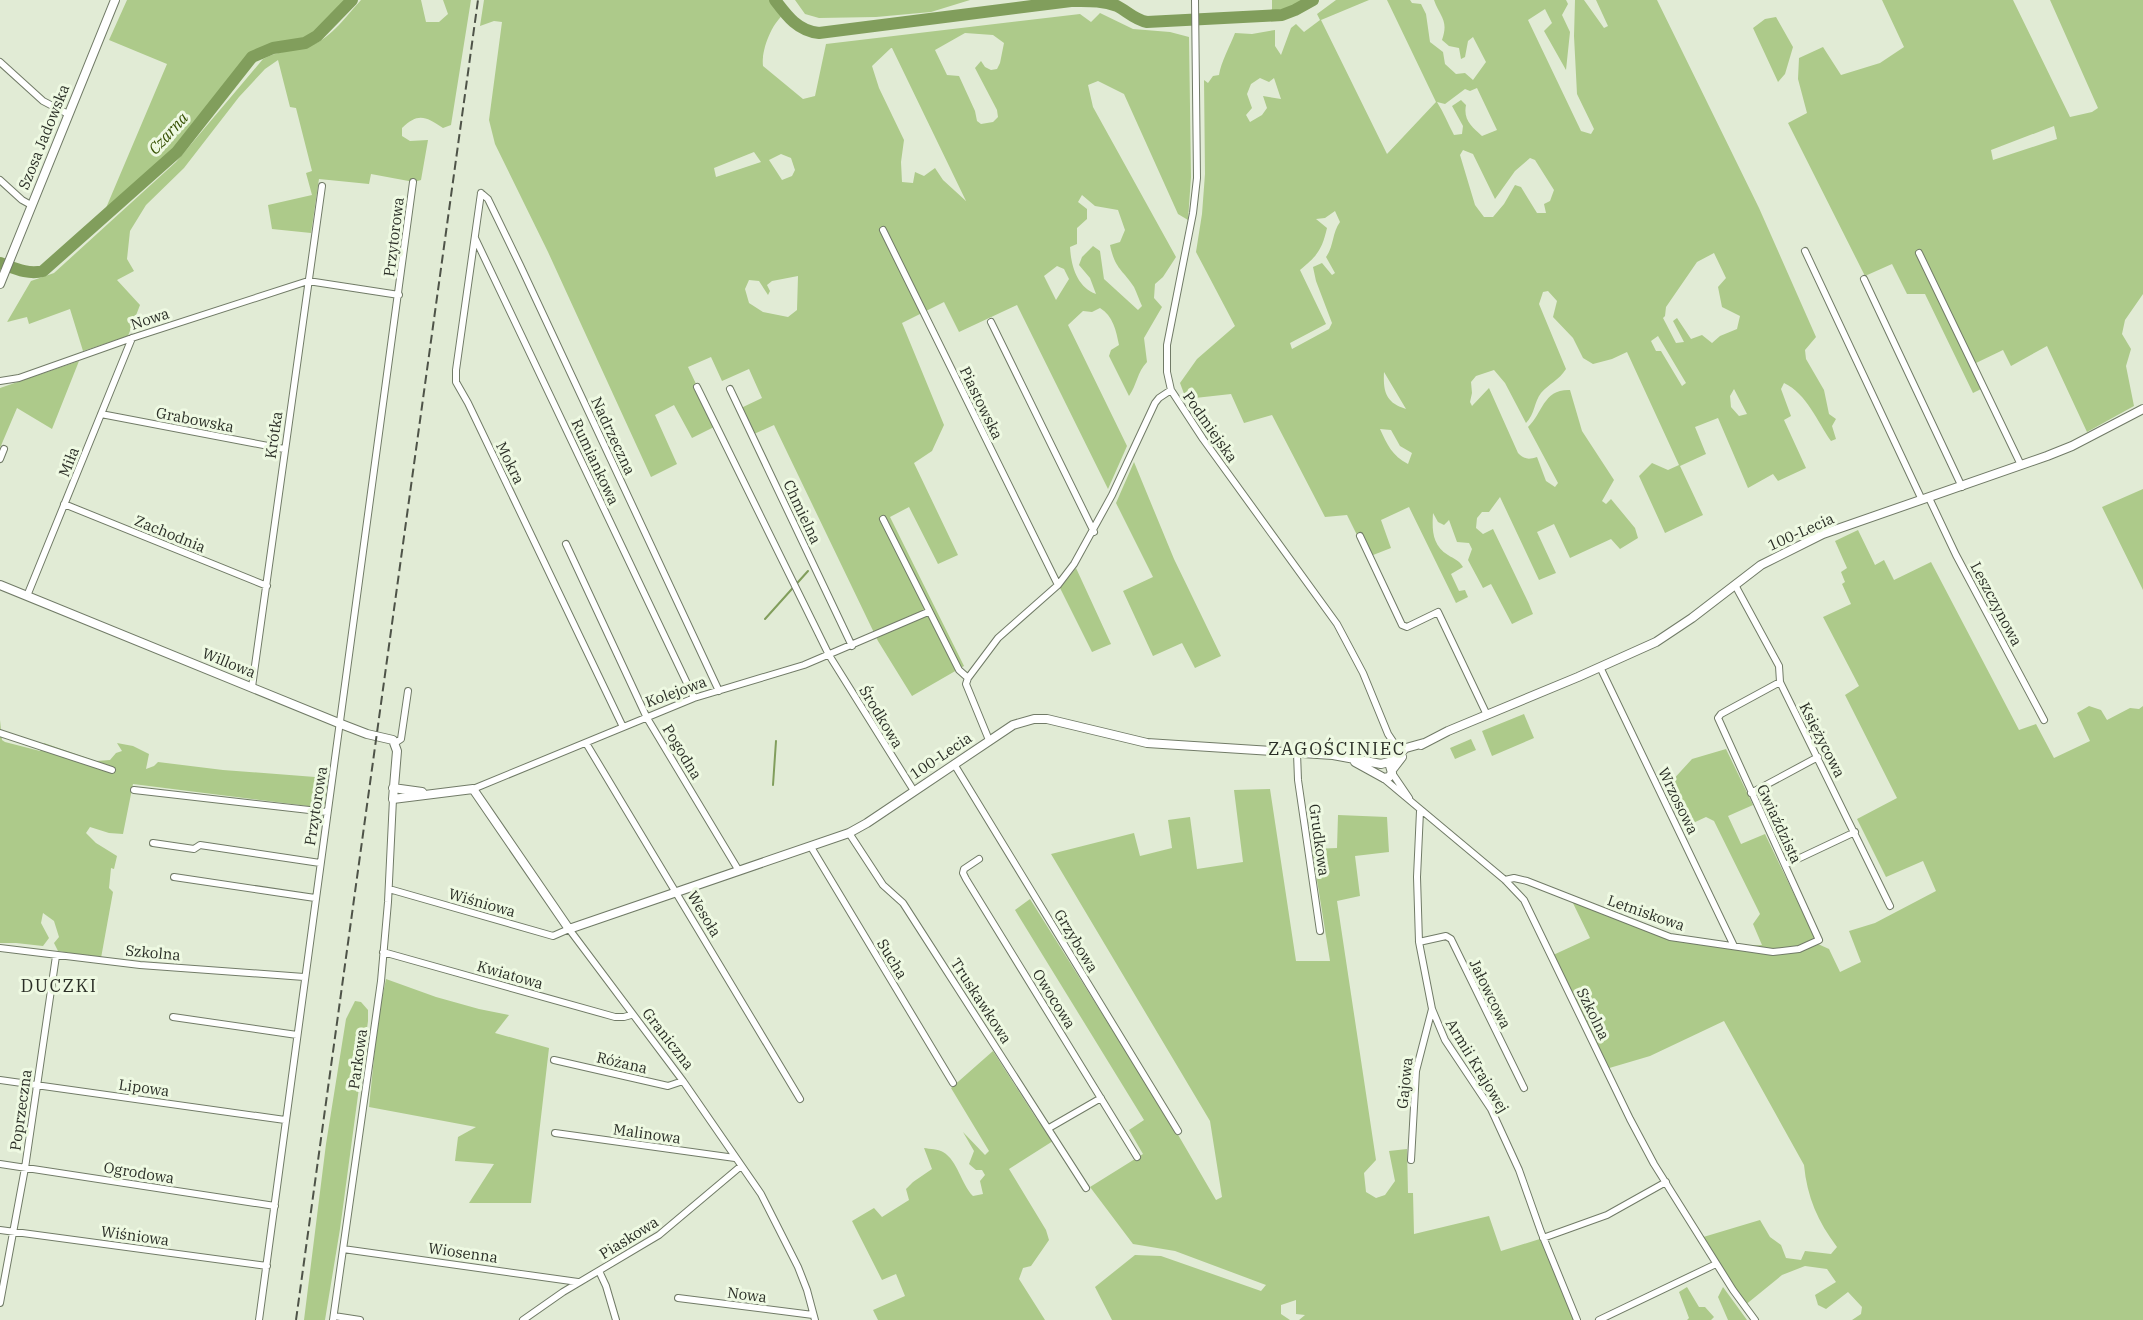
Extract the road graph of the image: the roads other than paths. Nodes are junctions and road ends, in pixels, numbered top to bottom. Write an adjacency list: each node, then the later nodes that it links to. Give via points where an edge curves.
1 (115, 0): 4 (street, Szosa Jadowska)
2 (1195, 3): 23 (street, Podmiejska, via 1197,178 1167,345)
3 (0, 62): 4 (street, via 43,101)
4 (68, 114): 9 (street, Szosa Jadowska)
5 (0, 180): 9 (street)
6 (413, 183): 17 (street, Przytorowa)
7 (322, 186): 16 (street, Krótka)
8 (481, 193): 11 (street, Mokra); 50 (street, Nadrzeczna, via 488,199 515,255)
9 (31, 205): 14 (street, Szosa Jadowska)
10 (883, 230): 38 (street, Piastowska)
11 (474, 237): 51 (street, Rumiankowa); 56 (street, Mokra, via 456,382)
12 (1805, 251): 31 (street, Leszczynowa)
13 (1919, 253): 29 (street)
14 (2, 279)
15 (1864, 279): 30 (street)
16 (308, 281): 17 (street, Przytorowa); 19 (street, Nowa); 27 (street, Krótka)
17 (399, 295): 55 (street, Przytorowa)
18 (991, 322): 34 (street)
19 (132, 338): 20 (street, Nowa, via 19,378); 25 (street, Miła)
20 (0, 381)
21 (697, 387): 44 (street, Środkowa)
22 (730, 389): 43 (street, Chmielna)
23 (1171, 390): 34 (street, via 1155,403); 62 (street, Podmiejska, via 1337,624)
24 (2143, 409): 29 (street, 100-Lecia, via 2072,446)
25 (101, 414): 27 (street, Grabowska); 32 (street, Miła)
26 (4, 449): 28 (street)
27 (284, 449): 40 (street, Krótka)
28 (0, 459)
29 (2021, 465): 30 (street, 100-Lecia)
30 (1962, 487): 31 (street, 100-Lecia)
31 (1926, 499): 39 (street, 100-Lecia, via 1823,534 1761,566); 54 (street, Leszczynowa)
32 (64, 504): 40 (street, Zachodnia); 41 (street, Miła)
33 (883, 519): 42 (street)
34 (1094, 532): 38 (street)
35 (1360, 536): 52 (street, via 1402,625 1407,627 1438,612)
36 (566, 544): 53 (street, Pogodna)
37 (0, 585): 41 (street, Willowa)
38 (1058, 585): 46 (street, via 998,638)
39 (1735, 585): 45 (street, 100-Lecia, via 1669,634); 47 (street, Księżycowa, via 1779,666)
40 (267, 586): 48 (street, Krótka)
41 (27, 596): 48 (street, Willowa)
42 (928, 612): 43 (street, Kolejowa); 46 (street, via 959,670)
43 (852, 646): 44 (street, Kolejowa)
44 (829, 655): 50 (street, Kolejowa); 72 (street, Środkowa)
45 (1600, 667): 52 (street, 100-Lecia); 97 (street, Wrzosowa)
46 (968, 678): 58 (street, via 966,684)
47 (1780, 682): 63 (street, Księżycowa); 74 (street, Gwiaździsta, via 1718,718)
48 (252, 687): 55 (street, Willowa)
49 (408, 690): 59 (street, via 401,739)
50 (719, 691): 51 (street, Kolejowa)
51 (694, 698): 53 (street, Kolejowa)
52 (1487, 715): 62 (street, 100-Lecia, via 1413,745)
53 (647, 717): 56 (street, Kolejowa); 86 (street, Pogodna)
54 (2044, 720)
55 (341, 724): 59 (street, Willowa); 78 (street, Przytorowa)
56 (623, 727): 60 (street, Kolejowa)
57 (0, 733): 67 (street)
58 (989, 740): 61 (street, 100-Lecia, via 1022,722 1047,719 1147,743); 65 (street, 100-Lecia)
59 (395, 743): 69 (street)
60 (586, 743): 70 (street, Kolejowa); 90 (street, Wesoła)
61 (1297, 753): 64 (street, 100-Lecia); 94 (street, Grudkowa)
62 (1401, 754): 66 (street, 100-Lecia)
63 (1818, 757): 74 (street); 79 (street, Księżycowa)
64 (1347, 758): 66 (street, 100-Lecia); 68 (street, 100-Lecia)
65 (954, 764): 72 (street, 100-Lecia); 116 (street, Grzybowa)
66 (1388, 768): 68 (street, via 1389,777); 68 (street, via 1378,768); 76 (street, Szkolna)
67 (112, 770)
68 (1380, 776): 76 (street, Szkolna)
69 (393, 788): 73 (street, Kolejowa); 75 (street)
70 (473, 789): 73 (street, Kolejowa); 93 (street, Graniczna)
71 (134, 790): 78 (street)
72 (914, 791): 80 (street, 100-Lecia)
73 (432, 793): 75 (street, Kolejowa)
74 (1751, 793): 85 (street, Gwiaździsta)
75 (393, 799): 89 (street, Parkowa)
76 (1413, 803): 77 (street, Szkolna)
77 (1420, 811): 88 (street, Szkolna); 96 (street, Armii Krajowej)
78 (327, 812): 84 (street, Przytorowa)
79 (1855, 832): 85 (street); 92 (street, Księżycowa)
80 (849, 833): 82 (street, 100-Lecia); 115 (street, Truskawkowa, via 883,885 903,903)
81 (153, 843): 84 (street, via 194,849 200,845)
82 (811, 847): 86 (street, 100-Lecia); 109 (street, Sucha)
83 (979, 860): 112 (street, Owocowa, via 964,869 966,879)
84 (320, 863): 91 (street, Przytorowa)
85 (1785, 865): 95 (street, Gwiaździsta)
86 (739, 871): 90 (street, 100-Lecia)
87 (174, 877): 91 (street)
88 (1505, 880): 97 (street, Letniskowa, via 1527,881 1670,937); 124 (street, Szkolna, via 1532,915 1630,1119)
89 (389, 889): 93 (street, Wiśniowa, via 553,936); 99 (street, Parkowa)
90 (676, 891): 93 (street, 100-Lecia); 113 (street, Wesoła)
91 (315, 898): 101 (street, Przytorowa)
92 (1890, 906)
93 (568, 929): 103 (street, Graniczna)
94 (1320, 931)
95 (1819, 940): 97 (street, Letniskowa, via 1798,949 1773,952)
96 (1419, 942): 102 (street, Armii Krajowej); 111 (street, Jałowcowa, via 1446,936 1451,939)
97 (1734, 946)
98 (0, 948): 100 (street, Szkolna)
99 (383, 952): 103 (street, Kwiatowa, via 615,1017); 130 (street, Parkowa)
100 (56, 956): 101 (street, Szkolna); 110 (street, Poprzeczna)
101 (304, 977): 105 (street, Przytorowa)
102 (1432, 1009): 120 (street, Gajowa, via 1416,1071); 129 (street, Armii Krajowej, via 1445,1040 1491,1109 1520,1170)
103 (631, 1014): 108 (street, Graniczna)
104 (173, 1017): 105 (street)
105 (297, 1035): 114 (street, Przytorowa)
106 (554, 1060): 108 (street, Różana, via 668,1086)
107 (0, 1080): 110 (street, Lipowa)
108 (683, 1081): 119 (street, Graniczna)
109 (953, 1083)
110 (36, 1085): 114 (street, Lipowa); 123 (street, Poprzeczna)
111 (1524, 1088)
112 (1101, 1098): 115 (street); 118 (street, Owocowa)
113 (800, 1099)
114 (285, 1120): 126 (street, Przytorowa)
115 (1049, 1128): 125 (street, Truskawkowa)
116 (1178, 1131)
117 (555, 1133): 119 (street, Malinowa)
118 (1137, 1156)
119 (735, 1158): 122 (street, Graniczna)
120 (1412, 1160)
121 (0, 1164): 123 (street, Ogrodowa)
122 (741, 1166): 133 (street, Piaskowa, via 659,1235); 137 (street, Graniczna, via 765,1201 798,1267)
123 (25, 1168): 126 (street, Ogrodowa); 128 (street, Poprzeczna)
124 (1666, 1182): 129 (street, via 1607,1215); 131 (street, Szkolna)
125 (1086, 1188)
126 (275, 1206): 132 (street, Przytorowa)
127 (0, 1230): 128 (street, Wiśniowa)
128 (12, 1231): 132 (street, Wiśniowa); 136 (street, Poprzeczna)
129 (1543, 1238): 143 (street, Armii Krajowej)
130 (344, 1249): 134 (street, Wiosenna); 138 (street, Parkowa)
131 (1716, 1264): 144 (street); 145 (street, Szkolna)
132 (267, 1266): 139 (street, Przytorowa)
133 (599, 1271): 134 (street, Piaskowa); 142 (street)
134 (578, 1282): 141 (street, Piaskowa)
135 (678, 1298): 137 (street, Nowa)
136 (0, 1303)
137 (814, 1317)
138 (333, 1318): 140 (street)
139 (259, 1320)
140 (360, 1320)
141 (523, 1320)
142 (616, 1320)
143 (1577, 1320)
144 (1599, 1320)
145 (1755, 1320)

